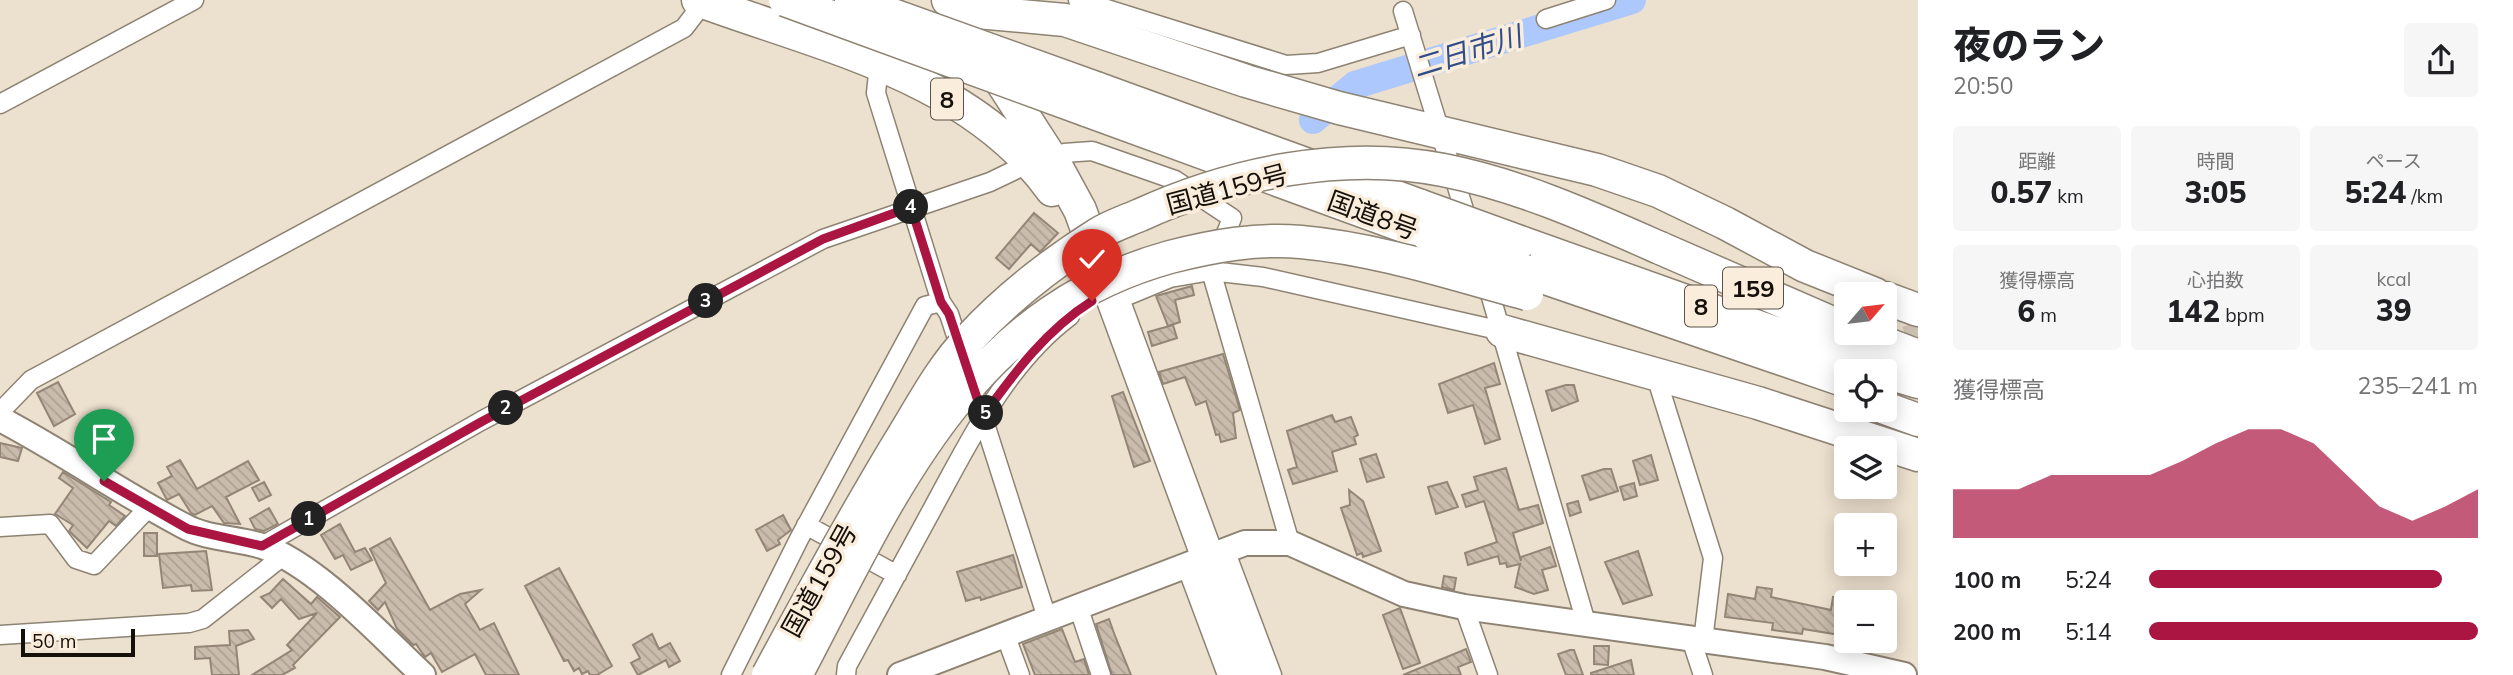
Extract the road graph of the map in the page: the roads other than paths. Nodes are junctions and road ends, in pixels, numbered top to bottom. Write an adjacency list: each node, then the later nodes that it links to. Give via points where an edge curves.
1 (194, 0): 14 (street)
2 (785, 0): 13 (highway, 国道8号 / 8, bridge)
3 (852, 0): 13 (highway, 国道8号 / 8, bridge)
4 (927, 0): 22 (highway, 8, via 956,25 996,72 1056,166 1104,269)
5 (948, 0): 15 (highway, via 976,12 1065,20 1329,105)
6 (1078, 0): 11 (street, via 1286,65 1318,63)
7 (1606, 0): 10 (street)
8 (701, 1): 12 (highway, 8); 37 (street, via 684,28 31,380)
9 (1403, 11): 11 (street)
10 (1546, 19)
11 (1411, 34): 15 (street)
12 (879, 64): 18 (street, via 876,93); 22 (highway, 8, via 969,111 1017,149 1071,220)
13 (1091, 99): 20 (highway, 国道8号 / 8, bridge, via 1424,221)
14 (0, 104)
15 (1439, 134): 25 (highway, via 1597,170 1658,191); 27 (street)
16 (1064, 153): 21 (street, via 1092,151 1175,180 1232,218)
17 (1017, 169): 18 (street)
18 (911, 207): 23 (street); 47 (street, via 823,239 481,422)
19 (1660, 248): 24 (highway, via 1731,268); 26 (highway, 国道159号 / 159); 60 (highway, 国道159号 / 159, bridge, via 1563,205 1443,170 1387,164 1326,164 1235,180 1170,201 1100,233 1024,287 967,340 844,534)
20 (1524, 269): 30 (highway, 国道8号 / 8); 33 (highway, 国道159号, via 1776,372 1795,364); 61 (highway, 国道159号, bridge, via 1286,242 1247,242 1208,247 1137,267 1083,289 1012,341 954,401 906,471)
21 (1211, 271): 22 (street, via 1170,278); 27 (street, via 1264,277); 46 (street)
22 (1102, 301): 39 (street, via 1056,327); 48 (highway, 8)
23 (941, 302): 39 (street); 44 (street, via 925,306)
24 (1834, 307)
25 (1899, 312)
26 (1834, 323)
27 (1503, 331): 31 (highway); 53 (street)
28 (1890, 345): 29 (highway)
29 (1918, 356)
30 (1842, 359)
31 (1660, 374): 42 (highway); 56 (street, via 1660,389 1713,558)
32 (1897, 375): 34 (highway, 国道8号 / 8)
33 (1834, 377)
34 (1918, 382)
35 (1897, 398): 36 (highway)
36 (1918, 405)
37 (0, 412)
38 (1897, 412): 41 (highway)
39 (983, 416): 49 (street); 52 (street)
40 (0, 419): 43 (street)
41 (1918, 420)
42 (1918, 456)
43 (149, 507): 45 (street, via 94,565 76,559 50,524); 47 (street, via 188,529)
44 (806, 526): 49 (street); 59 (street)
45 (0, 527)
46 (1290, 543): 48 (street, via 1245,543); 51 (street, via 1393,590)
47 (272, 551): 55 (street, via 203,619); 58 (street, via 334,590)
48 (1206, 558): 50 (street); 66 (street); 67 (highway, 8); 68 (street)
49 (897, 575): 62 (street)
50 (1078, 606): 52 (street); 65 (street)
51 (1464, 607): 53 (street); 69 (street)
52 (1047, 618): 54 (street)
53 (1587, 626): 56 (street)
54 (1005, 634): 57 (street); 64 (street)
55 (0, 635)
56 (1697, 640): 70 (street); 71 (street, via 1825,657)
57 (935, 669): 63 (street)
58 (423, 675)
59 (731, 675)
60 (768, 675)
61 (796, 675)
62 (846, 675)
63 (900, 675)
64 (1020, 675)
65 (1101, 675)
66 (1227, 675)
67 (1251, 675)
68 (1272, 675)
69 (1488, 675)
70 (1703, 675)
71 (1904, 675)

